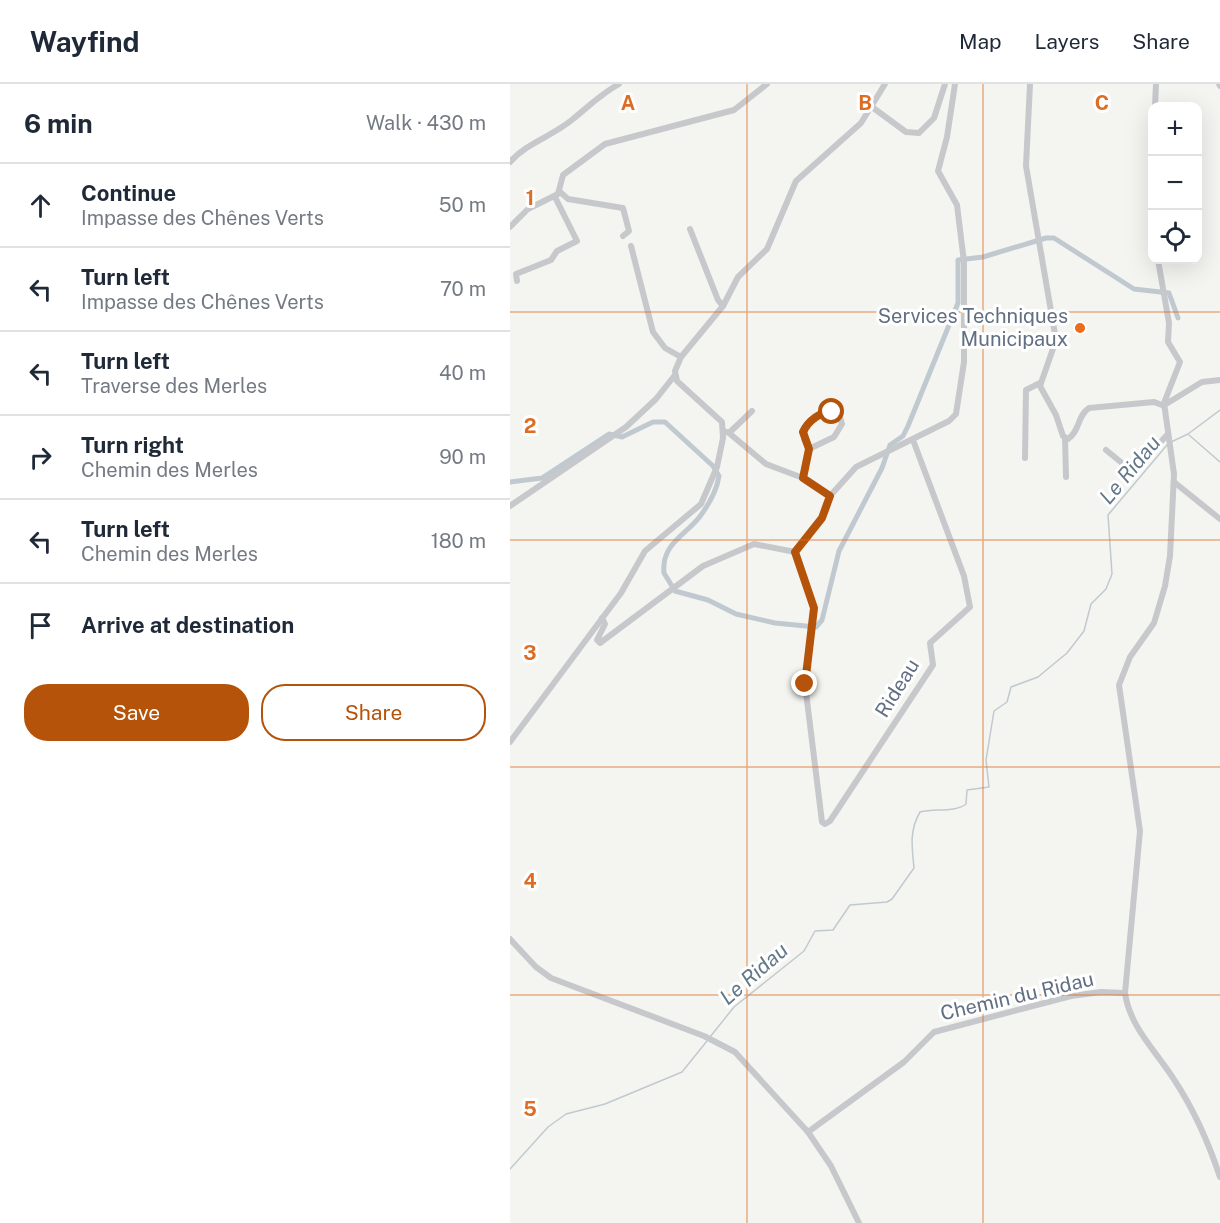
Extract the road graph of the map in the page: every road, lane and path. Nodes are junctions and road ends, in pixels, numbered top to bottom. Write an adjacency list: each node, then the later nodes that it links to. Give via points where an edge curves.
1 (619, 84): 10 (street, via 572,120 527,146)
2 (767, 84): 11 (street, via 734,110 605,144 563,175)
3 (885, 84): 9 (street)
4 (945, 84): 9 (street, via 938,109 926,129 913,134)
5 (955, 84): 29 (street, via 938,171 957,205 964,262 965,333 959,406 952,419)
6 (1030, 84): 24 (street, via 1026,166 1056,340)
7 (1156, 84): 8 (street)
8 (1155, 102)
9 (872, 107): 19 (street, via 858,125 801,174 767,249 738,277)
10 (510, 162)
11 (557, 194): 12 (street, via 528,209); 14 (street, via 623,208 628,233); 18 (street, via 577,241 558,250 551,260 516,274)
12 (510, 227)
13 (690, 229): 20 (street)
14 (623, 236)
15 (632, 246): 21 (street, via 653,332 663,346)
16 (704, 255): 19 (street, via 718,292)
17 (1159, 264): 25 (street, via 1169,323 1168,342 1180,362)
18 (518, 281)
19 (727, 297): 20 (street)
20 (723, 306): 21 (street)
21 (681, 357): 22 (street)
22 (675, 375): 27 (street, via 681,386 718,416); 38 (street, via 649,406 614,436)
23 (1220, 380): 25 (street, via 1202,382)
24 (1040, 383): 28 (street); 33 (street, via 1026,390)
25 (1164, 405): 28 (street, via 1154,402 1089,408 1080,417 1072,437); 30 (street)
26 (752, 411): 27 (street)
27 (726, 432): 35 (street, via 766,464); 41 (street, via 707,495 696,511 645,551)
28 (1065, 438): 34 (street)
29 (913, 440): 37 (street, via 856,467); 40 (street, Rideau, via 964,576 970,607 930,642 933,665 825,824 813,760 805,679 812,599)
30 (1168, 440): 32 (street, via 1133,472); 36 (street)
31 (809, 449): 31 (street, via 803,435 807,425 824,412 840,417 842,424 836,435); 35 (street)
32 (1106, 450)
33 (1024, 458)
34 (1066, 477)
35 (803, 478): 37 (street)
36 (1174, 482): 39 (street); 44 (street, via 1170,556 1162,598 1154,623 1120,678 1140,831)
37 (830, 496): 40 (street, via 822,518)
38 (510, 506)
39 (1220, 519)
40 (795, 552): 41 (street, via 750,545 703,566 600,643 597,640 605,624)
41 (602, 618): 42 (street)
42 (510, 742)
43 (510, 939): 45 (street, via 551,978 735,1052)
44 (1125, 993): 45 (street, Chemin du Ridau, via 1071,996 934,1032 904,1062); 46 (street, via 1143,1036 1187,1101)
45 (808, 1132): 47 (street, via 831,1166)
46 (1220, 1178)
47 (859, 1223)

